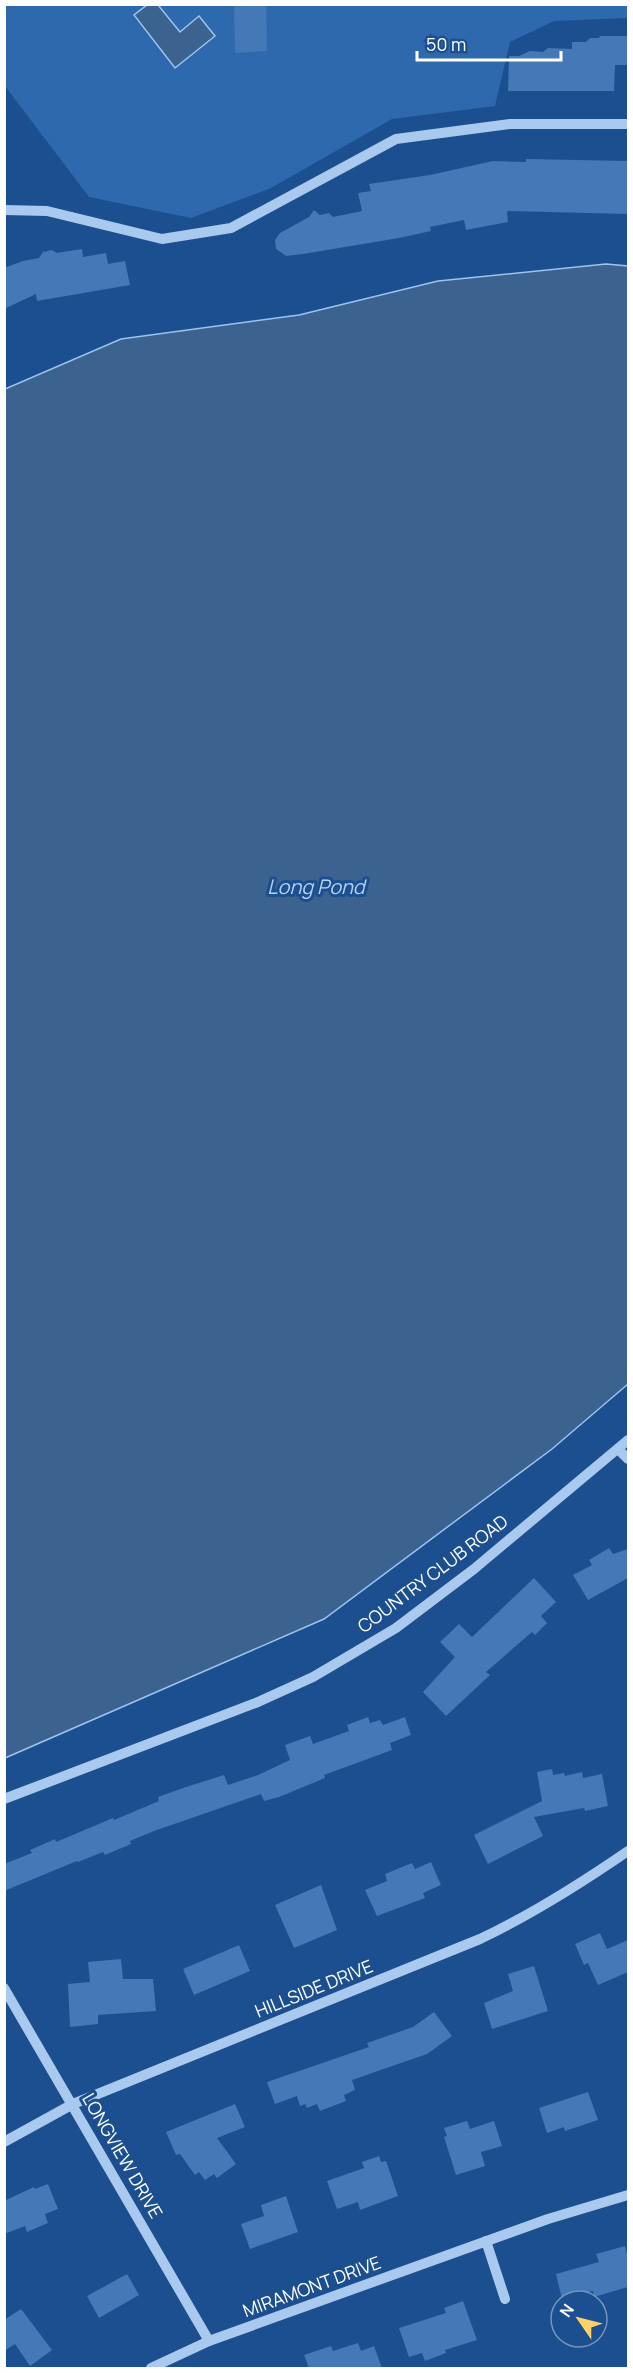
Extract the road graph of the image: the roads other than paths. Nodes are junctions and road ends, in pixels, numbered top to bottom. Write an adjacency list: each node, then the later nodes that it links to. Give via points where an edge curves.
1 (628, 124): 2 (street, via 510,124 396,139 231,228 162,239 47,211)
2 (4, 210)
3 (628, 1440): 4 (street, COUNTRY CLUB ROAD)
4 (618, 1449): 5 (street); 6 (street, COUNTRY CLUB ROAD, via 474,1569 396,1628 313,1677 258,1702)
5 (628, 1460)
6 (4, 1798)
7 (628, 1851): 9 (street, HILLSIDE DRIVE, via 523,1919 480,1939)
8 (4, 1988): 9 (street, LONGVIEW DRIVE)
9 (73, 2104): 10 (street, HILLSIDE DRIVE); 14 (street, LONGVIEW DRIVE)
10 (4, 2142)
11 (628, 2195): 12 (street, MIRAMONT DRIVE)
12 (486, 2241): 13 (street); 14 (street, MIRAMONT DRIVE)
13 (505, 2299)
14 (209, 2341): 15 (street, MIRAMONT DRIVE)
15 (151, 2368)

